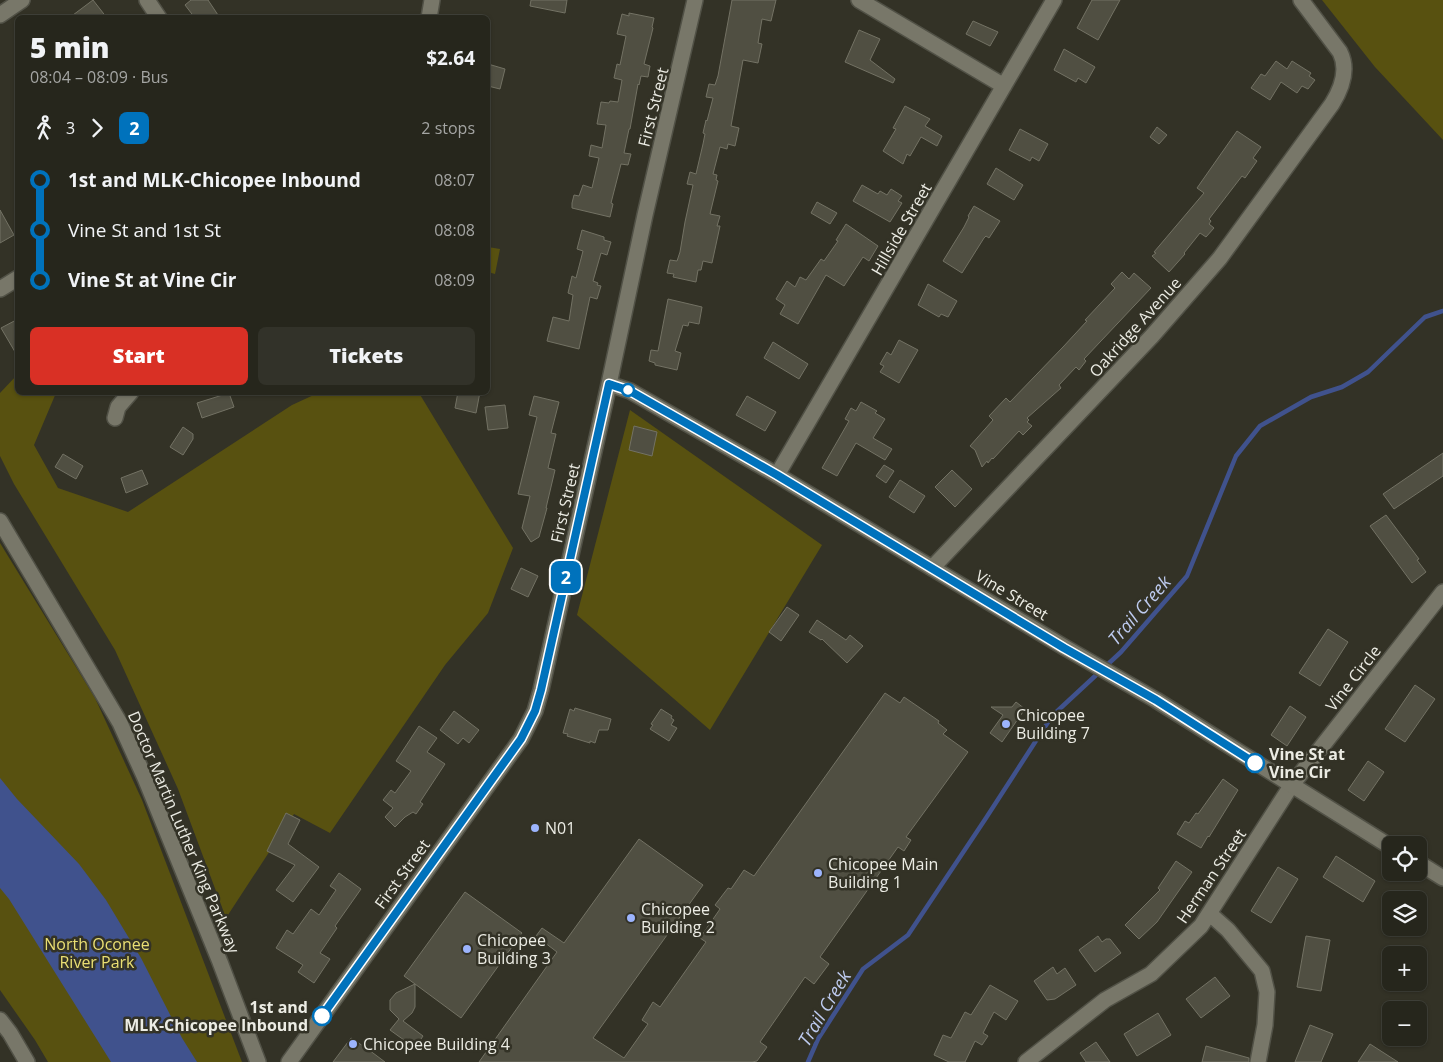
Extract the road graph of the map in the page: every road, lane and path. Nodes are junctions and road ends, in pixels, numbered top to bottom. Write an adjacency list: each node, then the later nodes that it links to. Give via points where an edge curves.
1 (22, 0): 8 (street)
2 (147, 0): 9 (street)
3 (432, 0): 10 (street)
4 (696, 0): 14 (street, First Street)
5 (859, 0): 11 (street)
6 (1054, 0): 11 (street, Hillside Street)
7 (1301, 0): 19 (street, Oakridge Avenue, via 1344,60 1346,69 1340,91 1332,104 1220,258 1152,336)
8 (0, 15)
9 (157, 15)
10 (430, 15)
11 (1004, 86): 17 (street, Hillside Street)
12 (15, 280): 13 (street)
13 (0, 288)
14 (609, 384): 17 (street, Vine Street, via 630,391); 29 (street, First Street, via 535,711 521,739)
15 (128, 395): 16 (street, via 118,407)
16 (115, 418)
17 (777, 475): 19 (street, Vine Street)
18 (0, 521): 28 (street, Doctor Martin Luther King Parkway, via 120,723 198,907)
19 (932, 568): 21 (street, Vine Street, via 1156,700)
20 (1443, 592): 21 (street, Vine Circle)
21 (1291, 786): 22 (street, Vine Street); 25 (street, Herman Street)
22 (1382, 842)
23 (1427, 868): 24 (street)
24 (1443, 878)
25 (1210, 914): 30 (street, Herman Street, via 1151,974 1106,1000); 31 (street, via 1247,950 1262,971 1267,992)
26 (0, 1020): 27 (street)
27 (27, 1062)
28 (258, 1062)
29 (289, 1062)
30 (1026, 1062)
31 (1258, 1062)

